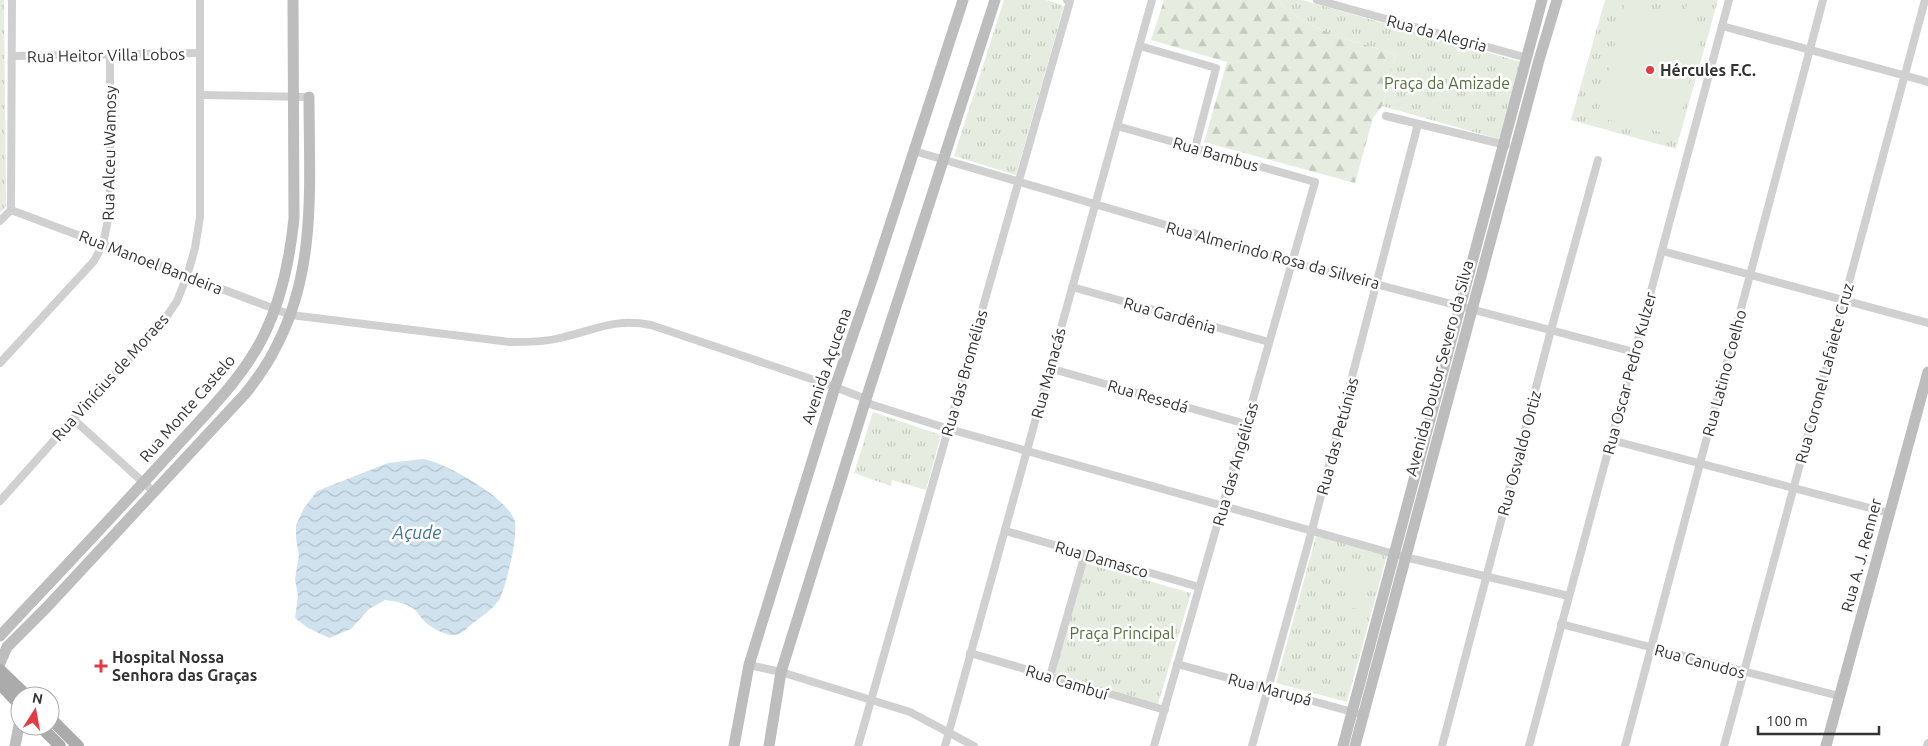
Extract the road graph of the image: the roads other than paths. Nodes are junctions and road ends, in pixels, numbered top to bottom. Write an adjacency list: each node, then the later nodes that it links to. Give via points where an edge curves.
1 (12, 0): 19 (street)
2 (200, 0): 17 (street, Rua Vinícius de Moraes)
3 (293, 0): 24 (main road, Rua Monte Castelo)
4 (963, 0): 32 (main road, Avenida Açucena)
5 (995, 0): 33 (main road)
6 (1069, 0): 36 (street, Rua das Bromélias)
7 (1152, 0): 15 (street, Rua Manacás)
8 (1317, 0): 20 (street, Rua da Alegria)
9 (1542, 0): 20 (main road, Avenida Doutor Severo da Silva)
10 (1556, 0): 31 (main road, Avenida Doutor Severo da Silva)
11 (1729, 0): 14 (street, Rua Oscar Pedro Kulzer)
12 (1823, 0): 16 (street, Rua Latino Coelho)
13 (1925, 0): 21 (street, Rua Coronel Lafaiete Cruz)
14 (1722, 26): 16 (street); 41 (street, Rua Oscar Pedro Kulzer)
15 (1140, 46): 28 (street, Rua Manacás); 30 (street, via 1216,68)
16 (1810, 50): 21 (street); 43 (street, Rua Latino Coelho)
17 (200, 53): 18 (street, Rua Heitor Villa Lobos); 23 (street, Rua Vinícius de Moraes)
18 (110, 54): 19 (street, Rua Heitor Villa Lobos); 40 (street, Rua Alceu Wamosy, via 110,210)
19 (12, 56): 38 (street)
20 (1527, 58): 29 (main road, Avenida Doutor Severo da Silva)
21 (1905, 76): 22 (street); 47 (street, Rua Coronel Lafaiete Cruz)
22 (1928, 82)
23 (200, 96): 24 (street); 44 (street, Rua Vinícius de Moraes, via 200,217)
24 (293, 97): 25 (street); 49 (main road, Rua Monte Castelo, via 293,228 285,278)
25 (309, 97): 51 (main road, Rua Monte Castelo, via 309,218)
26 (1386, 116): 27 (street)
27 (1418, 124): 29 (street); 45 (street, Rua das Petúnias)
28 (1117, 126): 30 (street, Rua Bambus); 37 (street, Rua Manacás)
29 (1502, 144): 31 (street); 48 (main road, Avenida Doutor Severo da Silva)
30 (1195, 148): 35 (street, Rua Bambus)
31 (1516, 148): 50 (main road, Avenida Doutor Severo da Silva)
32 (914, 151): 33 (street, Rua Almerindo Rosa da Silveira); 59 (main road, Avenida Açucena)
33 (943, 160): 36 (street, Rua Almerindo Rosa da Silveira); 60 (main road)
34 (1598, 160): 53 (street, Rua Osvaldo Ortiz)
35 (1315, 182): 42 (street, Rua das Angélicas)
36 (1017, 183): 37 (street, Rua Almerindo Rosa da Silveira); 63 (street, Rua das Bromélias)
37 (1096, 206): 42 (street, Rua Almerindo Rosa da Silveira); 46 (street, Rua Manacás)
38 (11, 210): 39 (street); 40 (street, Rua Manoel Bandeira)
39 (0, 221)
40 (104, 244): 44 (street, Rua Manoel Bandeira); 56 (street, Rua Alceu Wamosy, via 94,261)
41 (1662, 251): 43 (street); 55 (street, Rua Oscar Pedro Kulzer)
42 (1292, 262): 45 (street, Rua Almerindo Rosa da Silveira); 54 (street, Rua das Angélicas)
43 (1750, 275): 47 (street); 66 (street, Rua Latino Coelho)
44 (188, 276): 49 (street, Rua Manoel Bandeira); 61 (street, Rua Vinícius de Moraes, via 177,301 161,324)
45 (1377, 284): 48 (street, Rua Almerindo Rosa da Silveira); 73 (street, Rua das Petúnias)
46 (1072, 287): 54 (street, Rua Gardênia); 57 (street, Rua Manacás)
47 (1844, 300): 52 (street); 68 (street, Rua Coronel Lafaiete Cruz)
48 (1460, 305): 50 (street, Rua Almerindo Rosa da Silveira); 76 (main road, Avenida Doutor Severo da Silva)
49 (274, 309): 51 (street, Rua Manoel Bandeira); 67 (main road, Rua Monte Castelo, via 256,350 235,382)
50 (1472, 309): 53 (street, Rua Almerindo Rosa da Silveira); 76 (main road, Avenida Doutor Severo da Silva)
51 (291, 315): 59 (street, Rua Manoel Bandeira, via 510,342 563,338 619,322 639,323); 69 (main road, Rua Monte Castelo, via 264,370)
52 (1928, 323)
53 (1551, 330): 55 (street, Rua Almerindo Rosa da Silveira); 77 (street, Rua Osvaldo Ortiz)
54 (1269, 342): 62 (street, Rua das Angélicas)
55 (1634, 352): 64 (street, Rua Oscar Pedro Kulzer)
56 (0, 363)
57 (1049, 368): 62 (street, Rua Resedá); 65 (street, Rua Manacás)
58 (1928, 372): 72 (main road, Rua A. J. Renner)
59 (835, 387): 60 (street, Rua Manoel Bandeira); 86 (main road, Avenida Açucena)
60 (866, 399): 63 (street, Rua Manoel Bandeira, via 870,404); 88 (main road)
61 (73, 419): 67 (street); 70 (street, Rua Vinícius de Moraes)
62 (1246, 424): 71 (street, Rua das Angélicas)
63 (949, 428): 65 (street, Rua Manoel Bandeira); 96 (street, Rua das Bromélias)
64 (1611, 440): 66 (street); 79 (street, Rua Oscar Pedro Kulzer)
65 (1027, 450): 71 (street, Rua Manoel Bandeira); 74 (street, Rua Manacás)
66 (1700, 464): 68 (street); 82 (street, Rua Latino Coelho)
67 (144, 483): 69 (street); 81 (main road, Rua Monte Castelo)
68 (1793, 488): 72 (street); 89 (street, Rua Coronel Lafaiete Cruz)
69 (154, 492): 84 (main road, Rua Monte Castelo, via 7,647)
70 (1, 497)
71 (1224, 506): 73 (street, Rua Manoel Bandeira); 78 (street, Rua das Angélicas)
72 (1889, 513): 95 (main road, Rua A. J. Renner)
73 (1312, 530): 76 (street, Rua Manoel Bandeira); 93 (street, Rua das Petúnias)
74 (1006, 531): 75 (street, Rua Damasco); 83 (street, Rua Manacás)
75 (1085, 554): 78 (street, Rua Damasco); 90 (street)
76 (1399, 555): 77 (street, Rua Manoel Bandeira); 98 (main road, Avenida Doutor Severo da Silva)
77 (1487, 576): 79 (street, Rua Manoel Bandeira); 113 (street, Rua Osvaldo Ortiz)
78 (1199, 587): 85 (street, Rua das Angélicas)
79 (1569, 596): 80 (street, Rua Oscar Pedro Kulzer)
80 (1561, 624): 82 (street, Rua Canudos); 114 (street, Rua Oscar Pedro Kulzer)
81 (0, 636)
82 (1651, 648): 89 (street, Rua Canudos); 115 (street, Rua Latino Coelho)
83 (970, 653): 90 (street, Rua Cambuí); 100 (street, Rua Manacás)
84 (0, 662): 87 (main road)
85 (1177, 664): 93 (street, Rua Marupá); 97 (street, Rua das Angélicas)
86 (749, 665): 88 (street); 104 (main road, Avenida Açucena)
87 (0, 668): 92 (main road)
88 (781, 672): 96 (street); 105 (main road)
89 (1744, 672): 95 (street, Rua Canudos); 116 (street, Rua Coronel Lafaiete Cruz)
90 (1050, 676): 97 (street, Rua Cambuí)
91 (0, 684): 94 (main road)
92 (17, 686)
93 (1268, 689): 98 (street, Rua Marupá); 110 (street, Rua das Petúnias)
94 (10, 694)
95 (1839, 696): 117 (main road, Rua A. J. Renner)
96 (871, 700): 100 (street, via 910,712); 106 (street, Rua das Bromélias)
97 (1165, 710): 109 (street, Rua das Angélicas)
98 (1357, 713): 111 (main road, Avenida Doutor Severo da Silva); 112 (main road, Avenida Doutor Severo da Silva)
99 (60, 728): 103 (main road)
100 (948, 732): 107 (street, Rua Manacás); 108 (street)
101 (50, 736): 102 (main road)
102 (60, 746)
103 (78, 746)
104 (734, 746)
105 (768, 746)
106 (858, 746)
107 (945, 746)
108 (974, 746)
109 (1154, 746)
110 (1252, 746)
111 (1343, 746)
112 (1354, 746)
113 (1442, 746)
114 (1529, 746)
115 (1625, 746)
116 (1724, 746)
117 (1826, 746)

